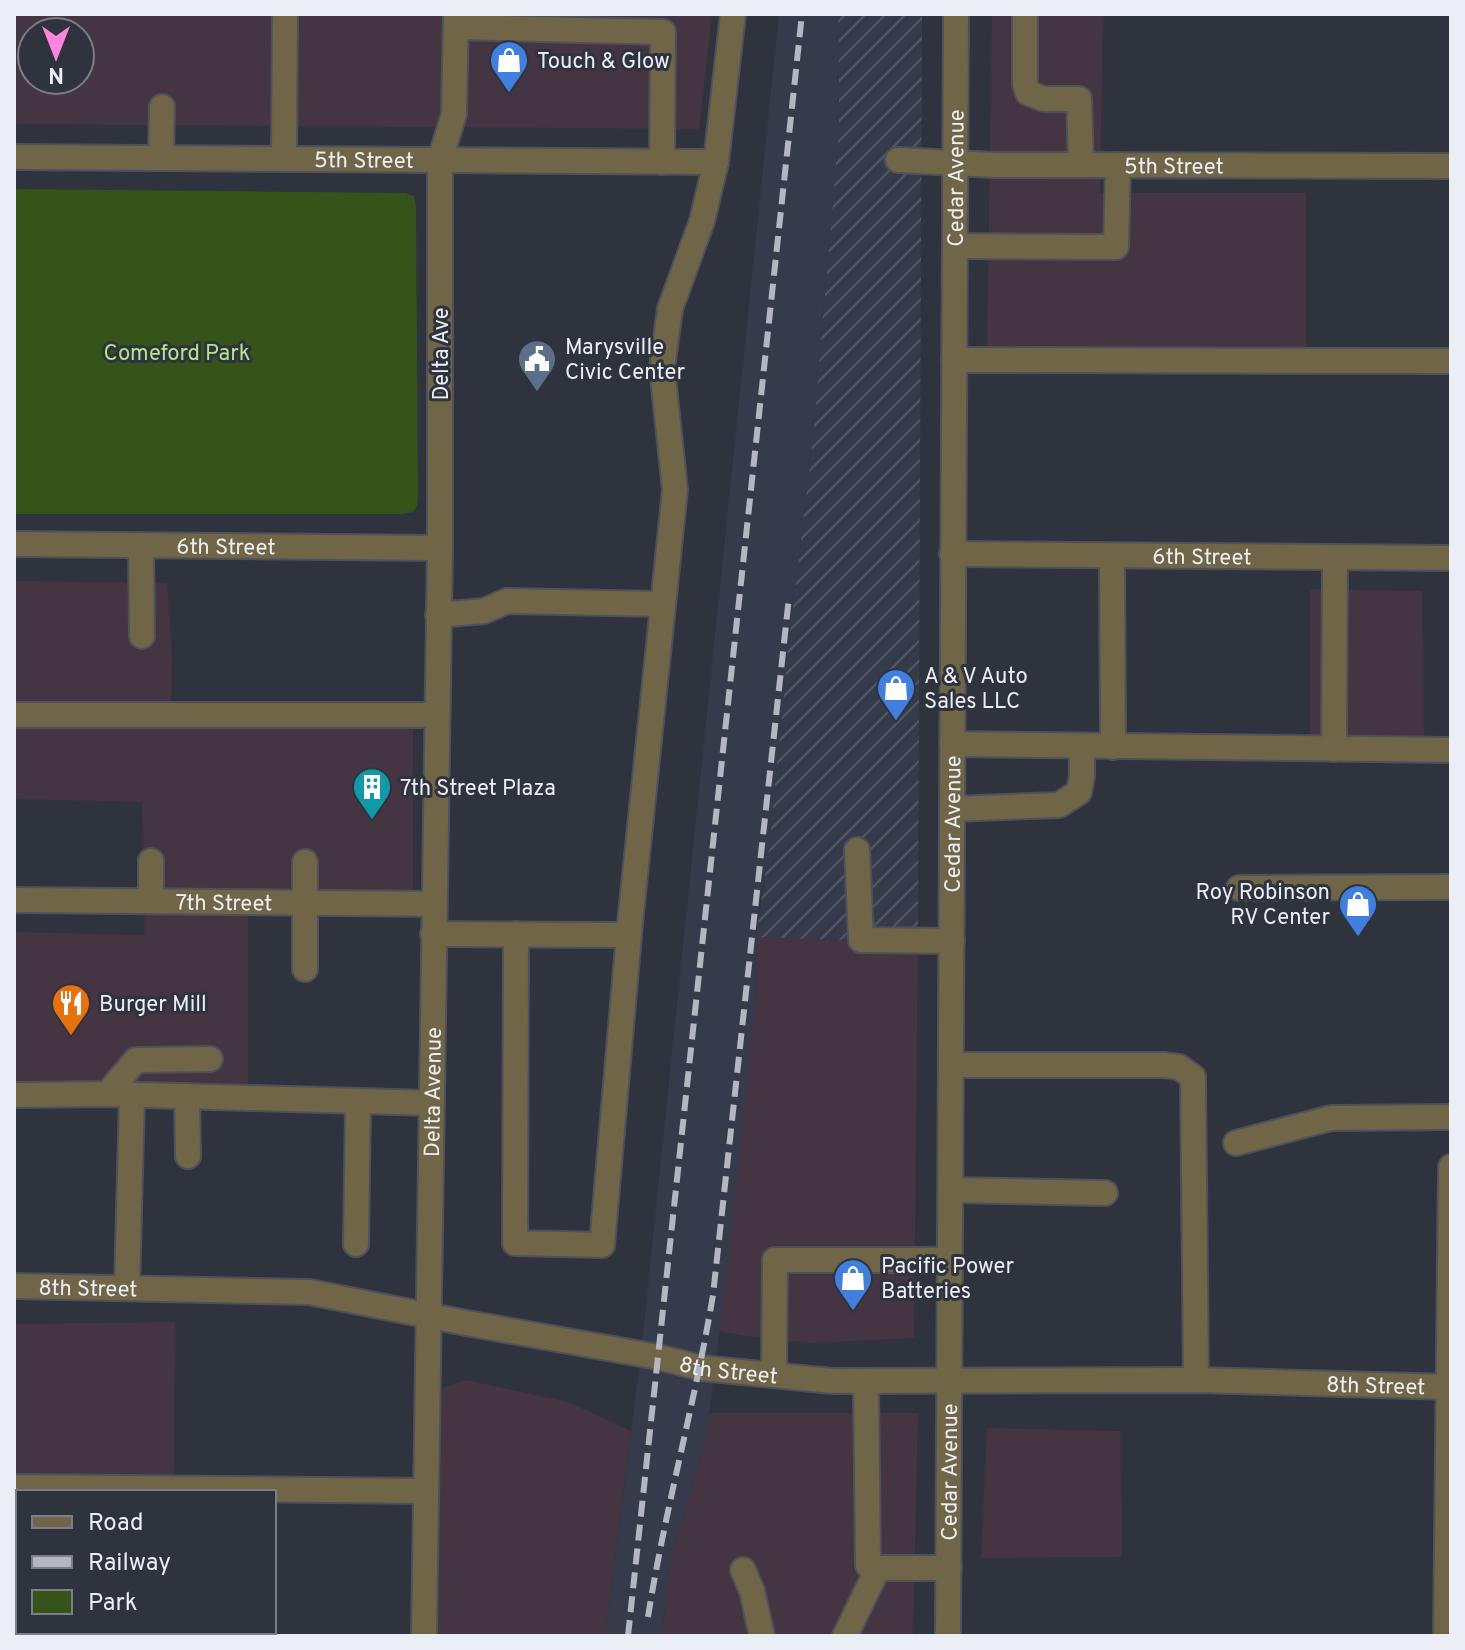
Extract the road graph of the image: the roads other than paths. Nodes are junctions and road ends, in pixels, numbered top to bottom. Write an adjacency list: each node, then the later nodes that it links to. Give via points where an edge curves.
1 (285, 14): 9 (street)
2 (733, 14): 13 (street)
3 (956, 14): 14 (street, Cedar Avenue)
4 (1025, 14): 15 (street, via 1028,93 1079,99)
5 (456, 21): 10 (street, via 454,114); 12 (street, via 663,32)
6 (162, 107): 8 (street)
7 (14, 157): 8 (street, 5th Street)
8 (161, 158): 9 (street, 5th Street)
9 (284, 159): 10 (street, 5th Street)
10 (440, 160): 12 (street, 5th Street); 23 (street, Delta Ave)
11 (898, 160): 14 (street, 5th Street)
12 (662, 162): 13 (street, 5th Street)
13 (716, 162): 28 (street, via 702,221 670,309 662,368 675,490)
14 (956, 164): 15 (street, 5th Street); 18 (street, Cedar Avenue)
15 (1081, 165): 16 (street, 5th Street)
16 (1118, 165): 17 (street, 5th Street); 18 (street, via 1116,247)
17 (1451, 166)
18 (955, 246): 19 (street, Cedar Avenue)
19 (954, 360): 20 (street); 24 (street, Cedar Avenue)
20 (1451, 361)
21 (14, 544): 22 (street, 6th Street)
22 (141, 545): 23 (street, 6th Street); 30 (street)
23 (440, 548): 29 (street, Delta Avenue)
24 (952, 554): 25 (street, 6th Street); 33 (street, Cedar Avenue)
25 (1112, 556): 26 (street, 6th Street); 35 (street)
26 (1335, 557): 27 (street, 6th Street); 36 (street)
27 (1451, 558)
28 (663, 604): 29 (street, via 507,601 484,611); 50 (street)
29 (438, 615): 32 (street, Delta Avenue)
30 (142, 636)
31 (14, 715): 32 (street)
32 (437, 715): 47 (street, Delta Avenue)
33 (952, 744): 34 (street); 38 (street, Cedar Avenue)
34 (1082, 746): 35 (street); 38 (street, via 1079,792 1059,805)
35 (1113, 747): 36 (street)
36 (1334, 749): 37 (street)
37 (1451, 750)
38 (952, 809): 51 (street, Cedar Avenue)
39 (857, 850): 51 (street, via 861,940)
40 (151, 861): 45 (street)
41 (305, 862): 46 (street)
42 (1451, 887): 43 (street)
43 (1239, 888)
44 (14, 900): 45 (street, 7th Street)
45 (151, 901): 46 (street, 7th Street)
46 (306, 902): 47 (street, 7th Street); 52 (street)
47 (434, 904): 48 (street, Delta Avenue)
48 (433, 934): 49 (street); 60 (street, Delta Avenue)
49 (516, 934): 50 (street); 50 (street, via 515,1243 602,1245)
50 (629, 935)
51 (952, 941): 54 (street, Cedar Avenue)
52 (305, 969)
53 (210, 1059): 55 (street, via 136,1060)
54 (951, 1065): 65 (street, Cedar Avenue); 74 (street, via 1163,1065 1179,1067 1193,1077)
55 (107, 1094): 56 (street); 57 (street)
56 (14, 1095)
57 (132, 1095): 58 (street); 70 (street)
58 (187, 1096): 59 (street); 63 (street)
59 (358, 1102): 60 (street); 67 (street)
60 (431, 1103): 71 (street, Delta Avenue)
61 (1451, 1117): 62 (street, via 1331,1118)
62 (1236, 1143)
63 (188, 1156)
64 (1451, 1167): 76 (street)
65 (951, 1190): 66 (street); 68 (street, Cedar Avenue)
66 (1105, 1193)
67 (356, 1244)
68 (950, 1260): 72 (street, via 775,1260); 73 (street, Cedar Avenue)
69 (14, 1286): 70 (street, 8th Street)
70 (127, 1288): 71 (street, 8th Street, via 309,1292)
71 (427, 1316): 72 (street, 8th Street, via 701,1368); 82 (street, Delta Avenue)
72 (774, 1375): 75 (street, 8th Street)
73 (950, 1380): 74 (street, 8th Street); 75 (street, 8th Street); 84 (street, Cedar Avenue)
74 (1196, 1380): 76 (street, 8th Street)
75 (866, 1381): 83 (street, via 868,1565)
76 (1450, 1387): 90 (street)
77 (14, 1487): 78 (street)
78 (126, 1490): 79 (street)
79 (197, 1490): 80 (street)
80 (235, 1490)
81 (276, 1490): 82 (street)
82 (425, 1491): 86 (street, Delta Avenue)
83 (878, 1568): 84 (street); 88 (street)
84 (949, 1568): 89 (street, Cedar Avenue)
85 (743, 1570): 87 (street)
86 (424, 1636)
87 (762, 1636)
88 (845, 1636)
89 (948, 1636)
90 (1446, 1636)

